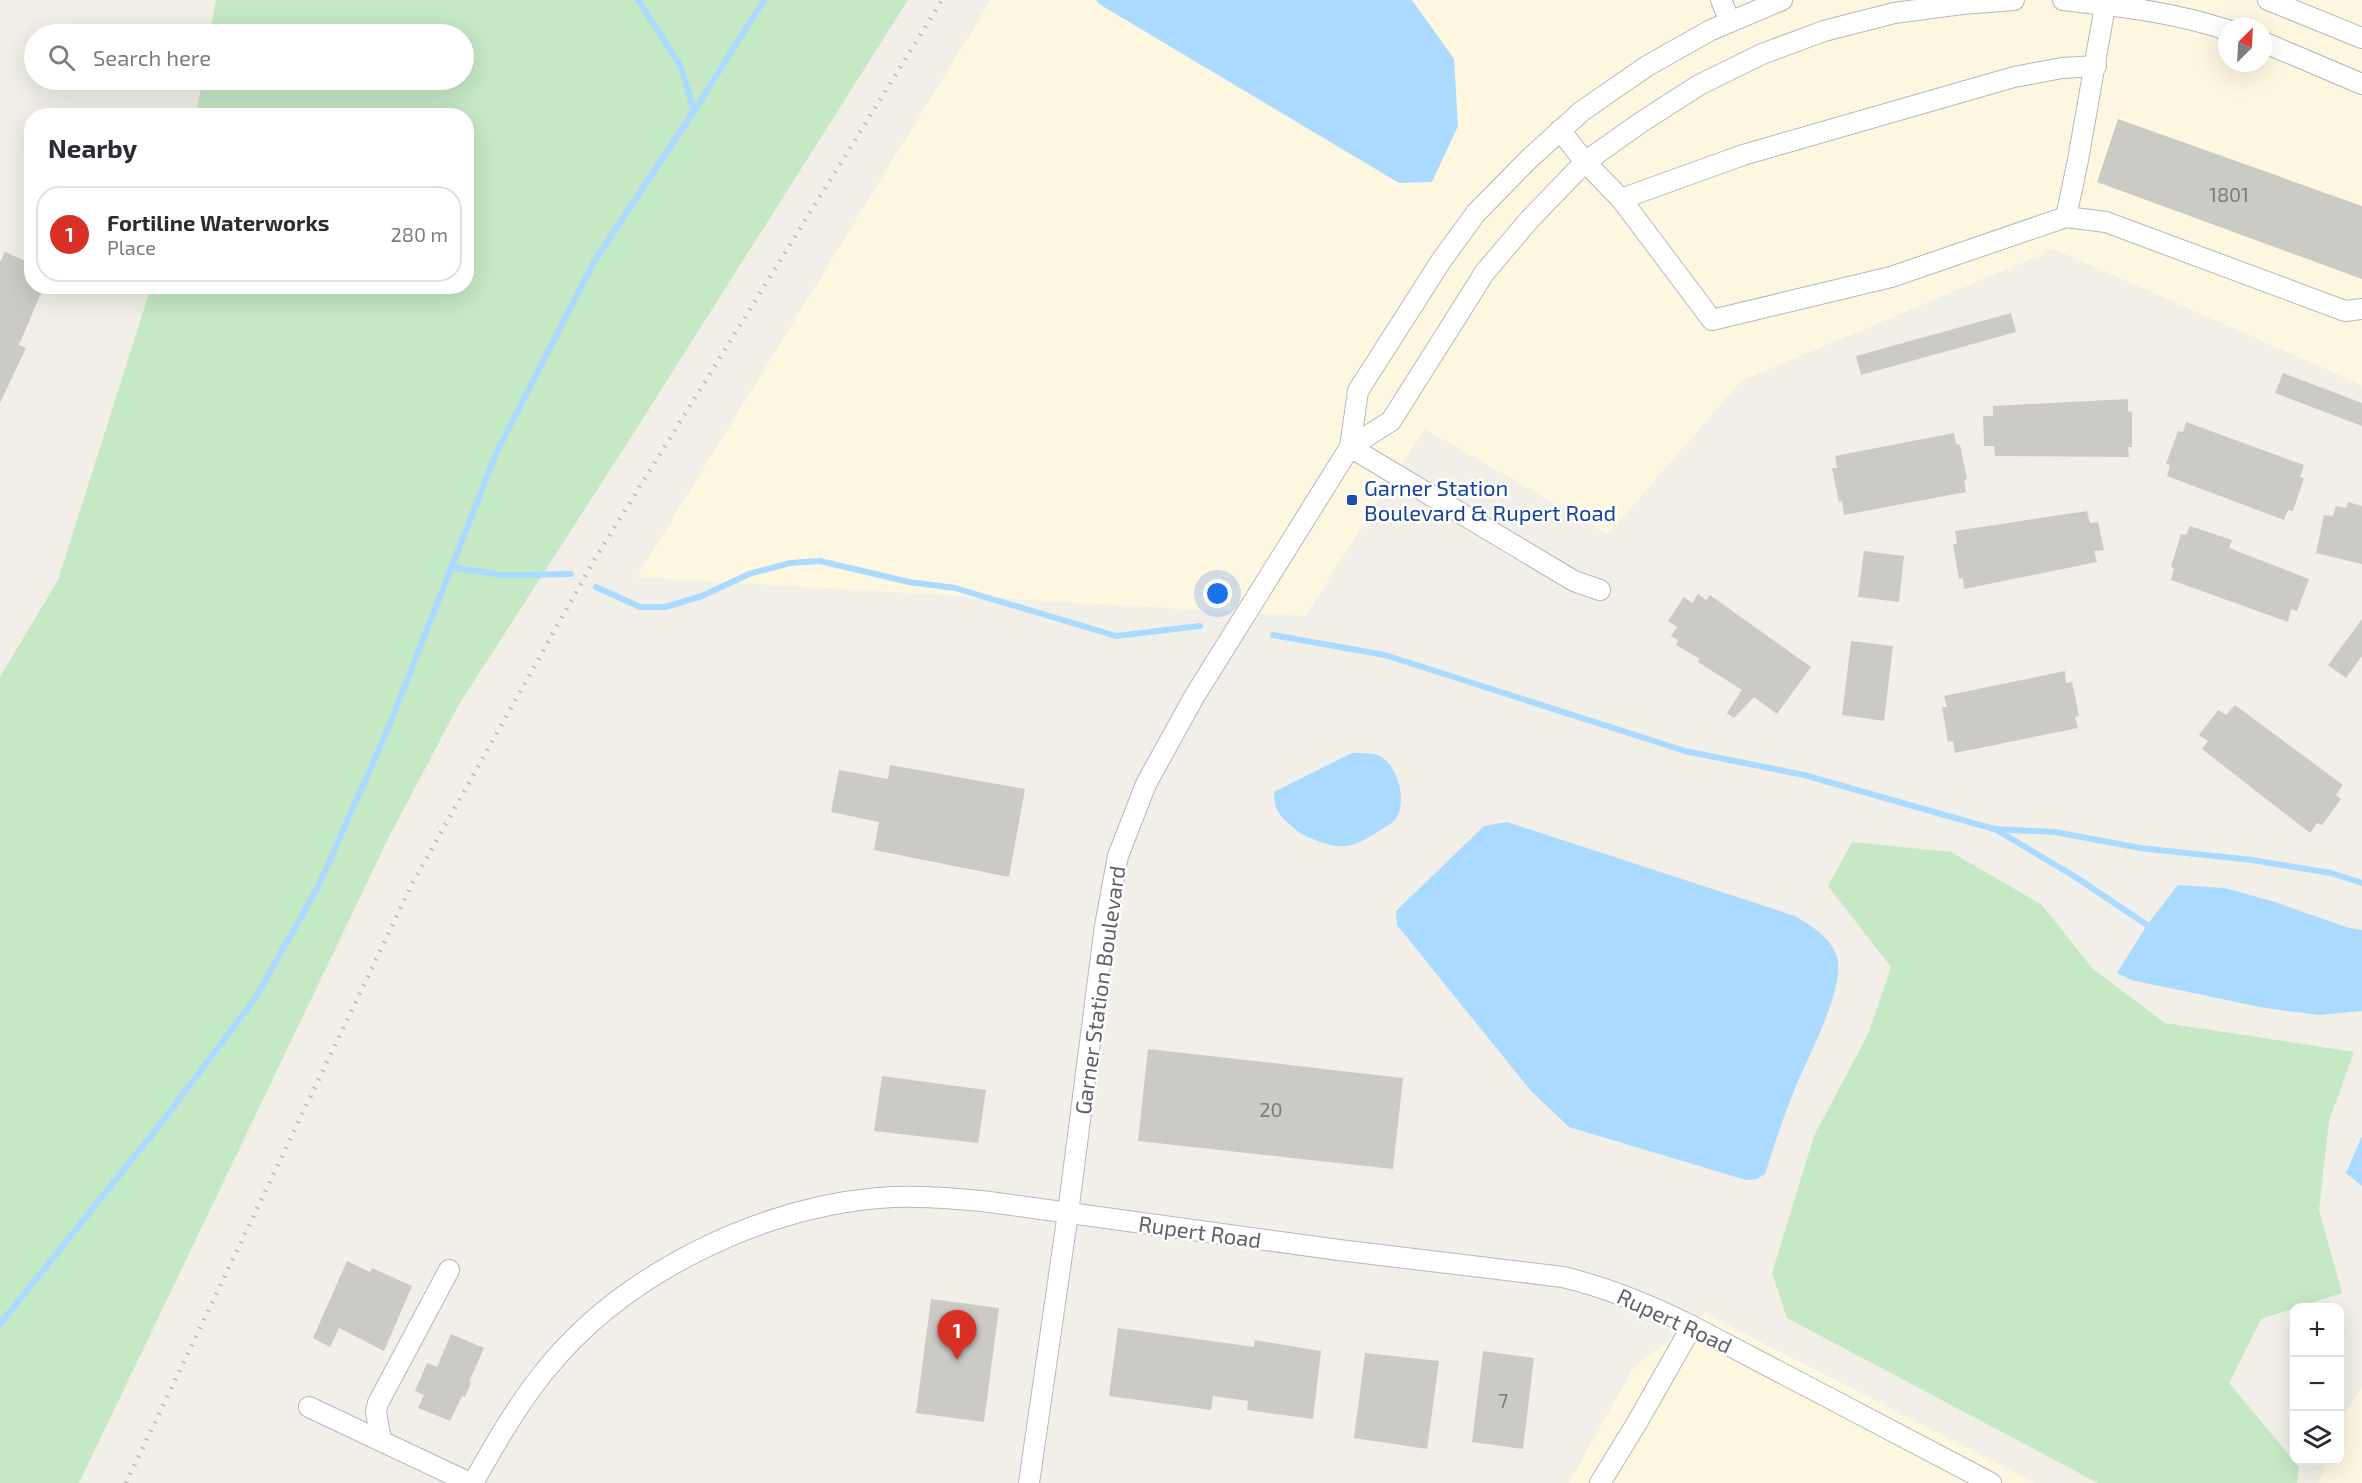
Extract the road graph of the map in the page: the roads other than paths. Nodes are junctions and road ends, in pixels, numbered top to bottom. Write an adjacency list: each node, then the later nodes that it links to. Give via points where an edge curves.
1 (1721, 0): 8 (street)
2 (1782, 0): 8 (street, Garner Station Boulevard)
3 (2014, 0): 15 (street, Garner Station Boulevard, via 1894,14 1824,31 1783,46 1699,85)
4 (2062, 0): 6 (street)
5 (2268, 0): 7 (street)
6 (2106, 2): 9 (street); 12 (street)
7 (2299, 5): 10 (street)
8 (1730, 22): 14 (street, Garner Station Boulevard, via 1647,66)
9 (2218, 27)
10 (2362, 38)
11 (2272, 46): 13 (street)
12 (2096, 66): 16 (street, via 2014,77 1743,155); 17 (street)
13 (2362, 84)
14 (1560, 130): 15 (street); 19 (street, Garner Station Boulevard, via 1476,213 1441,261 1358,391)
15 (1586, 162): 16 (street); 19 (street, Garner Station Boulevard, via 1485,272 1391,421)
16 (1621, 199): 17 (street, via 1712,320 1890,277)
17 (2066, 217): 18 (street, via 2106,222 2345,311)
18 (2362, 309)
19 (1350, 447): 20 (street, via 1574,581); 21 (street, Garner Station Boulevard, via 1194,697 1146,784 1118,856 1105,926)
20 (1600, 590)
21 (1068, 1213): 23 (street, Rupert Road, via 1563,1277 1648,1303); 26 (street, Rupert Road, via 928,1196 878,1198 782,1216 706,1246 630,1292 575,1338 507,1422); 27 (street, Garner Station Boulevard)
22 (449, 1270): 25 (street, via 378,1403)
23 (1692, 1326): 28 (street); 29 (street, Rupert Road)
24 (309, 1407): 25 (street)
25 (381, 1440): 26 (street)
26 (471, 1483)
27 (1029, 1483)
28 (1600, 1483)
29 (1992, 1483)

